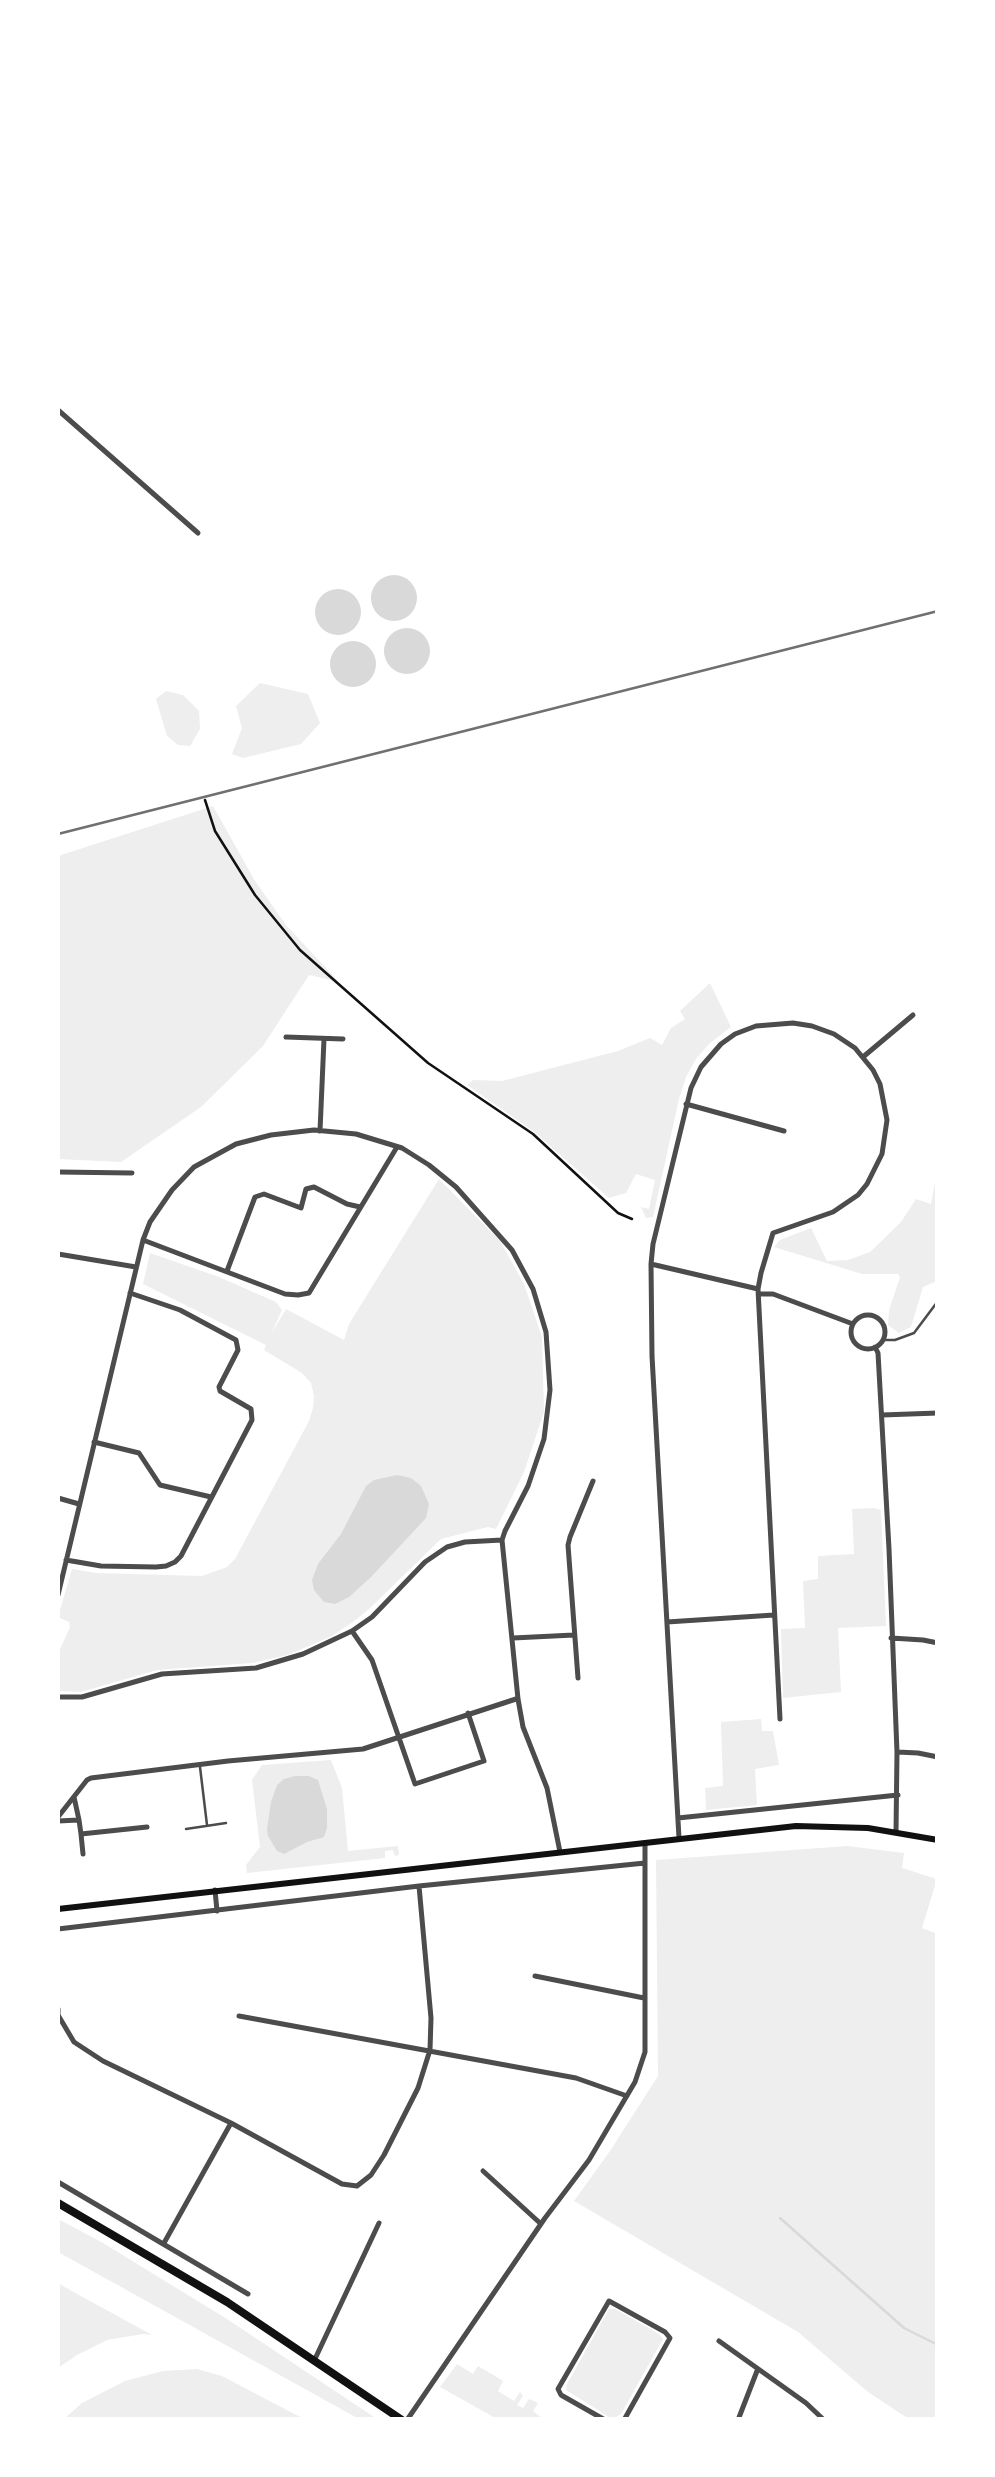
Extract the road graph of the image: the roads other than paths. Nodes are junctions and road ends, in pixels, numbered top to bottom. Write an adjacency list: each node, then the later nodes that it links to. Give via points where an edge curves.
1 (58, 410): 2 (street)
2 (198, 532)
3 (913, 1015): 7 (street)
4 (286, 1037): 5 (street)
5 (324, 1039): 6 (street); 9 (street)
6 (343, 1039)
7 (863, 1057): 8 (street, via 845,1040 812,1026 756,1026 709,1056); 20 (street, via 885,1101 886,1137 876,1170 846,1204 773,1233)
8 (686, 1104): 10 (street); 17 (street)
9 (320, 1130): 11 (street); 15 (street, via 236,1144 194,1167)
10 (784, 1131)
11 (397, 1147): 14 (street); 33 (street, via 456,1186 512,1250 546,1332 550,1390 544,1439)
12 (58, 1172): 13 (street)
13 (132, 1173)
14 (361, 1207): 19 (street, via 309,1293 285,1294); 19 (street, via 314,1188 306,1189 302,1208 255,1197)
15 (143, 1240): 18 (street); 19 (street)
16 (58, 1254): 18 (street)
17 (651, 1264): 20 (street); 37 (street)
18 (136, 1266): 21 (street)
19 (228, 1271)
20 (758, 1291): 23 (street); 36 (street)
21 (130, 1293): 28 (street); 31 (street, via 201,1320 239,1345 220,1391 253,1415)
22 (938, 1301): 24 (lane, via 914,1333)
23 (853, 1324): 24 (street, via 875,1317); 25 (street, via 856,1344)
24 (883, 1340): 25 (street)
25 (875, 1347): 27 (street)
26 (938, 1413): 27 (street)
27 (882, 1415): 41 (street)
28 (94, 1442): 31 (street, via 139,1453 160,1485); 32 (street)
29 (593, 1481): 39 (street, via 570,1537)
30 (58, 1498): 32 (street)
31 (211, 1498): 34 (street, via 180,1556 166,1566)
32 (79, 1504): 34 (street)
33 (502, 1540): 38 (street, via 446,1547); 40 (street)
34 (66, 1560): 35 (street)
35 (58, 1595)
36 (774, 1616): 37 (street); 47 (street)
37 (667, 1622): 54 (street)
38 (352, 1631): 44 (street, via 256,1668 162,1674 82,1697); 48 (street, via 372,1660)
39 (574, 1635): 40 (street); 43 (street)
40 (512, 1638): 45 (street)
41 (891, 1638): 42 (street); 49 (street)
42 (938, 1643)
43 (578, 1678)
44 (58, 1697)
45 (518, 1699): 46 (street); 66 (street)
46 (468, 1713): 48 (street); 48 (street, via 484,1761 415,1784)
47 (780, 1719)
48 (398, 1738): 51 (street, via 363,1749)
49 (897, 1752): 50 (street); 52 (street)
50 (938, 1757)
51 (200, 1764): 53 (street, via 91,1778); 58 (lane)
52 (898, 1795): 54 (street); 61 (street)
53 (74, 1796): 55 (street); 56 (street)
54 (678, 1818): 63 (street)
55 (58, 1819): 56 (street)
56 (79, 1820): 62 (street)
57 (226, 1824): 58 (lane)
58 (207, 1826): 60 (lane)
59 (148, 1827): 62 (street)
60 (186, 1828)
61 (896, 1832): 63 (main road, via 796,1826); 64 (main road)
62 (81, 1834): 67 (street)
63 (679, 1838): 65 (main road)
64 (938, 1840)
65 (645, 1842): 66 (main road); 68 (street)
66 (560, 1852): 70 (main road)
67 (83, 1854)
68 (644, 1863): 69 (street); 75 (street)
69 (419, 1886): 72 (street); 78 (street)
70 (214, 1890): 71 (main road); 72 (street)
71 (58, 1909)
72 (217, 1912): 73 (street)
73 (58, 1929)
74 (535, 1976): 75 (street)
75 (645, 1998): 79 (street, via 642,2063)
76 (58, 2010): 80 (street, via 74,2042)
77 (239, 2016): 78 (street)
78 (430, 2050): 79 (street, via 576,2078); 80 (street, via 384,2156 357,2186)
79 (627, 2096): 85 (street)
80 (231, 2124): 86 (street)
81 (483, 2171): 85 (street)
82 (58, 2182): 86 (street)
83 (58, 2204): 89 (main road)
84 (379, 2224): 89 (street)
85 (541, 2224): 92 (street)
86 (164, 2242): 87 (street)
87 (248, 2294)
88 (719, 2341): 90 (street)
89 (314, 2361): 92 (main road)
90 (758, 2370): 96 (street); 97 (street)
91 (590, 2412): 93 (street); 94 (street); 95 (street, via 558,2388 609,2302 615,2303 670,2338)
92 (405, 2420)
93 (586, 2420)
94 (605, 2420)
95 (624, 2420)
96 (738, 2420)
97 (824, 2420)

